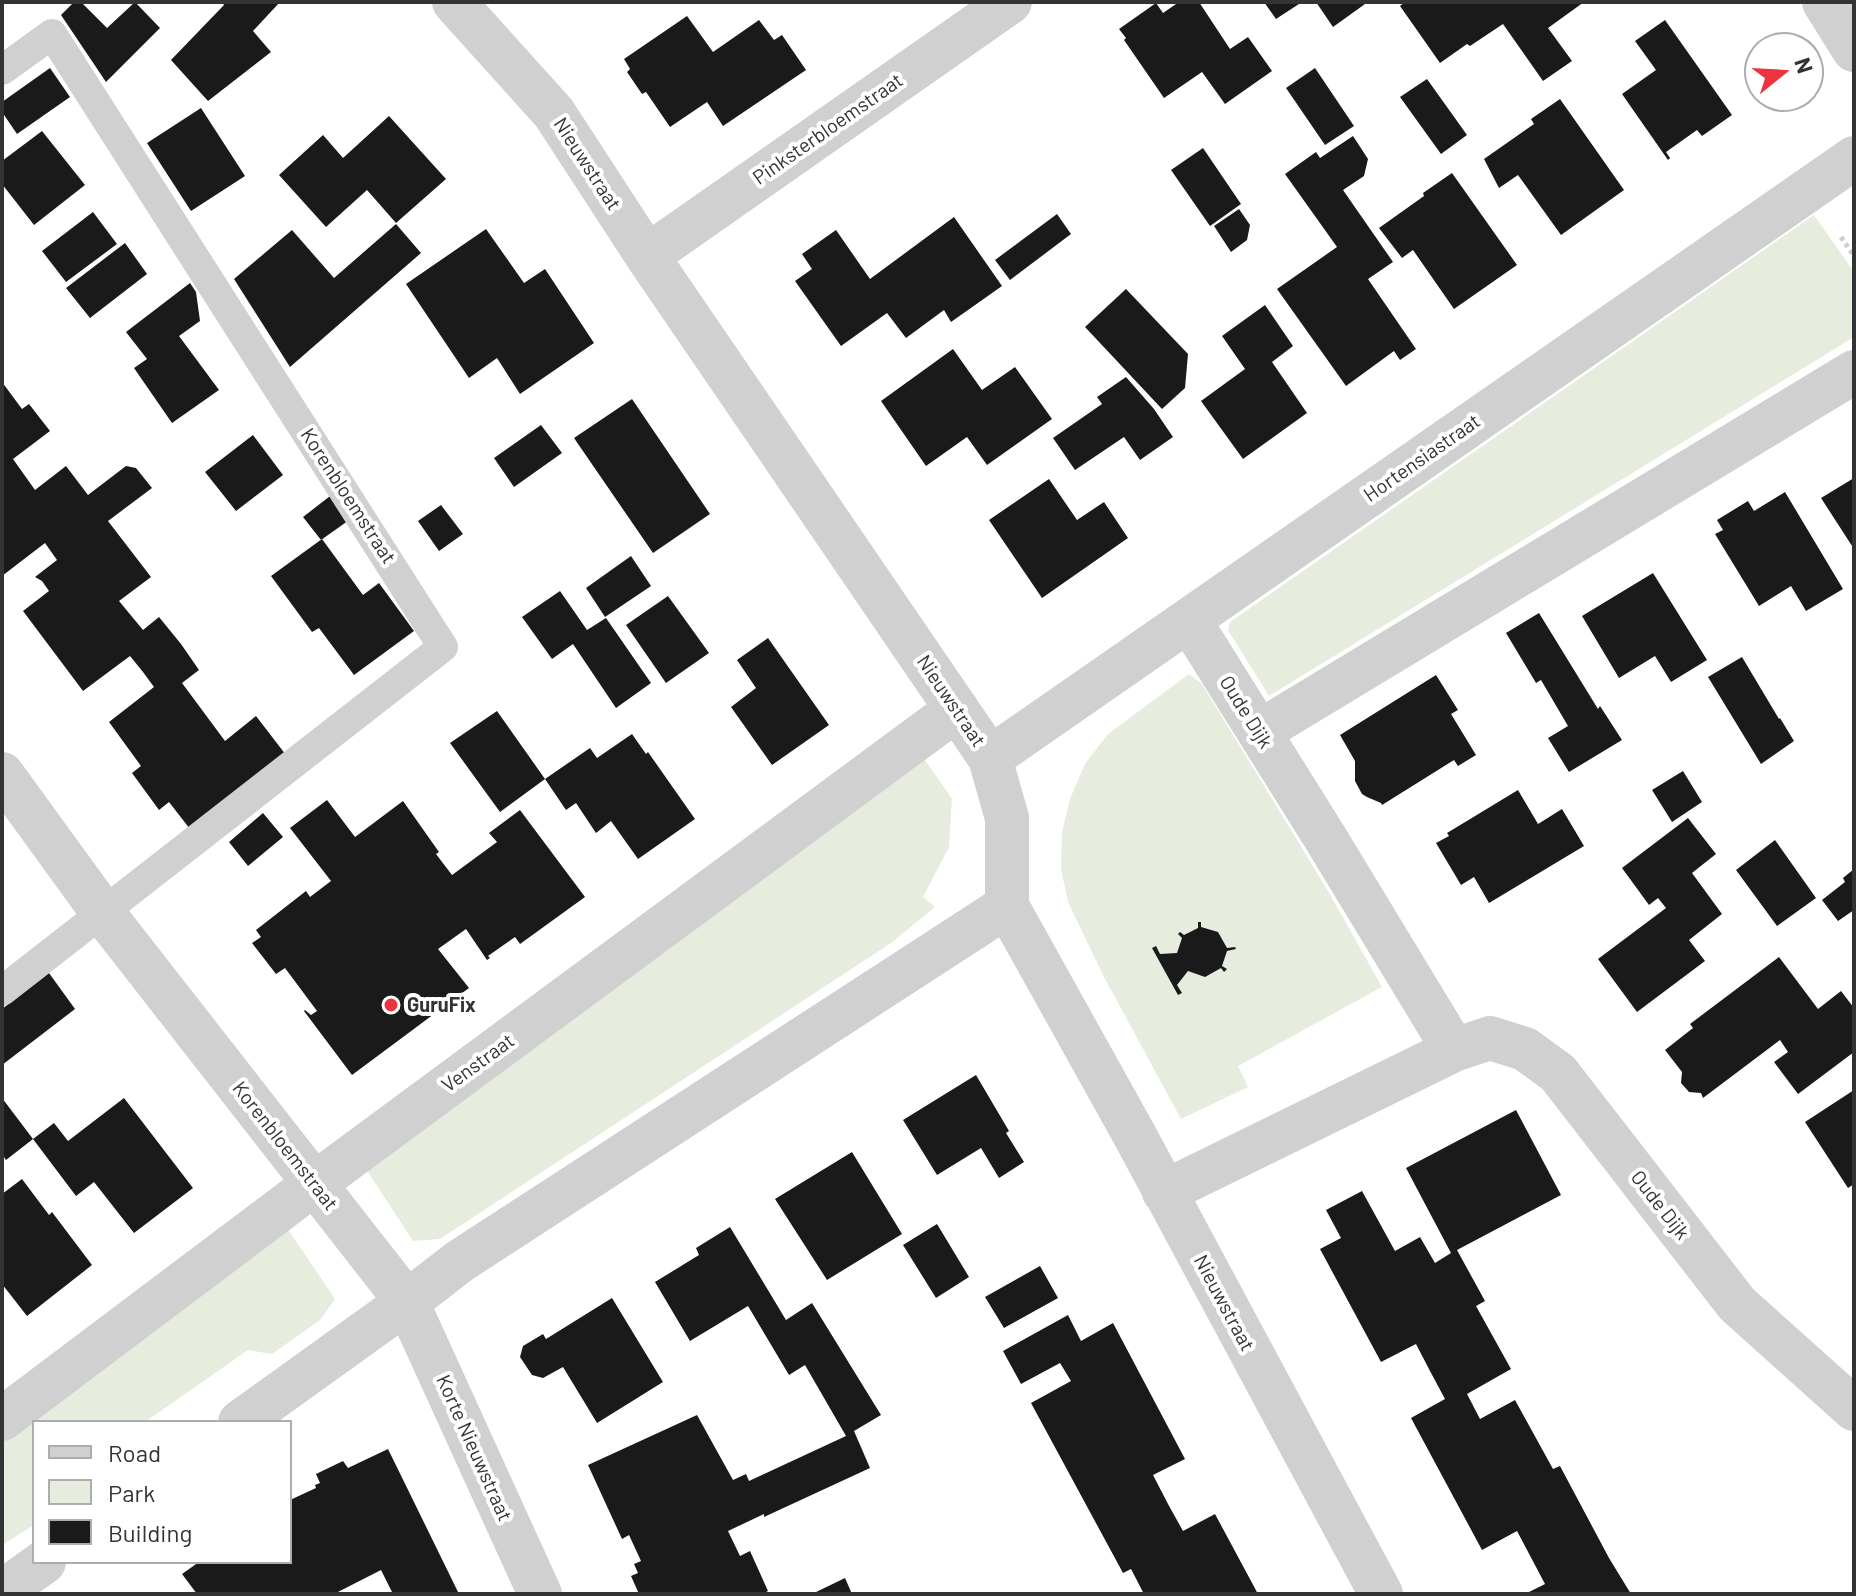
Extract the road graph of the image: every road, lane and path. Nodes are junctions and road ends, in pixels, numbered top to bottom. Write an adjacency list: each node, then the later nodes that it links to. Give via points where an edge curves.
1 (454, 2): 7 (street, Nieuwstraat, via 554,113)
2 (1010, 2): 7 (street, Pinksterbloemstraat)
3 (1824, 2): 4 (street)
4 (1854, 50)
5 (2, 70): 15 (lane, Korenbloemstraat, via 52,34 443,647)
6 (1854, 158): 9 (street, Hortensiastraat)
7 (647, 256): 10 (street, Nieuwstraat)
8 (1854, 372): 11 (street)
9 (1189, 620): 11 (street, Oude Dijk); 12 (street, Hortensiastraat)
10 (957, 709): 12 (street, Nieuwstraat); 18 (street, Venstraat)
11 (1259, 732): 17 (street, Oude Dijk)
12 (990, 758): 14 (street, Nieuwstraat, via 1007,818)
13 (2, 774): 15 (street, Korenbloemstraat)
14 (1007, 906): 19 (street, Nieuwstraat); 20 (street, via 460,1261)
15 (103, 913): 16 (lane, Korenbloemstraat); 18 (street, Korenbloemstraat)
16 (2, 991)
17 (1454, 1050): 19 (street, Oude Dijk); 21 (street, Oude Dijk, via 1490,1038 1525,1049 1558,1073 1737,1304)
18 (314, 1184): 20 (street, Korenbloemstraat); 22 (street, Venstraat)
19 (1164, 1192): 27 (street, Nieuwstraat)
20 (407, 1302): 23 (street); 26 (street, Korte Nieuwstraat)
21 (1854, 1409)
22 (2, 1419)
23 (243, 1420)
24 (41, 1564): 25 (street)
25 (2, 1592)
26 (540, 1594)
27 (1381, 1594)

